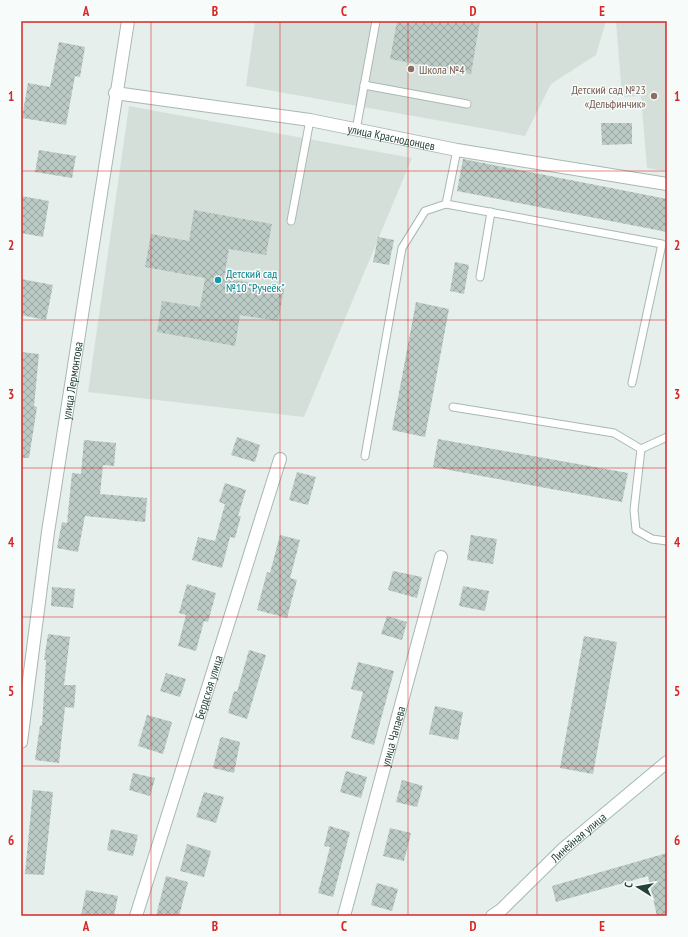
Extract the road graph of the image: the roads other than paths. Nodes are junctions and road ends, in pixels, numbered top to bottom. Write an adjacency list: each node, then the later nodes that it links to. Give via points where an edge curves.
1 (128, 21): 4 (street, улица Лермонтова)
2 (376, 21): 3 (lane)
3 (364, 84): 5 (lane); 7 (lane)
4 (115, 93): 6 (street, улица Краснодонцев); 22 (street, улица Лермонтова, via 48,532)
5 (467, 104)
6 (310, 120): 7 (street, улица Краснодонцев); 12 (lane)
7 (356, 130): 8 (street, улица Краснодонцев)
8 (457, 150): 9 (street, улица Краснодонцев); 10 (lane)
9 (667, 184)
10 (446, 204): 11 (lane); 18 (lane, via 425,211 402,248)
11 (491, 212): 13 (lane); 14 (lane, via 662,244)
12 (291, 221)
13 (480, 277)
14 (632, 383)
15 (452, 407): 17 (lane, via 614,433)
16 (667, 437): 17 (lane)
17 (641, 449): 20 (lane, via 634,510 636,530 652,539)
18 (365, 456)
19 (280, 459): 24 (street, Бердская улица)
20 (667, 541)
21 (441, 557): 25 (street, улица Чапаева)
22 (21, 742)
23 (667, 762): 26 (street, Линейная улица, via 564,848)
24 (136, 916)
25 (344, 916)
26 (492, 916)

